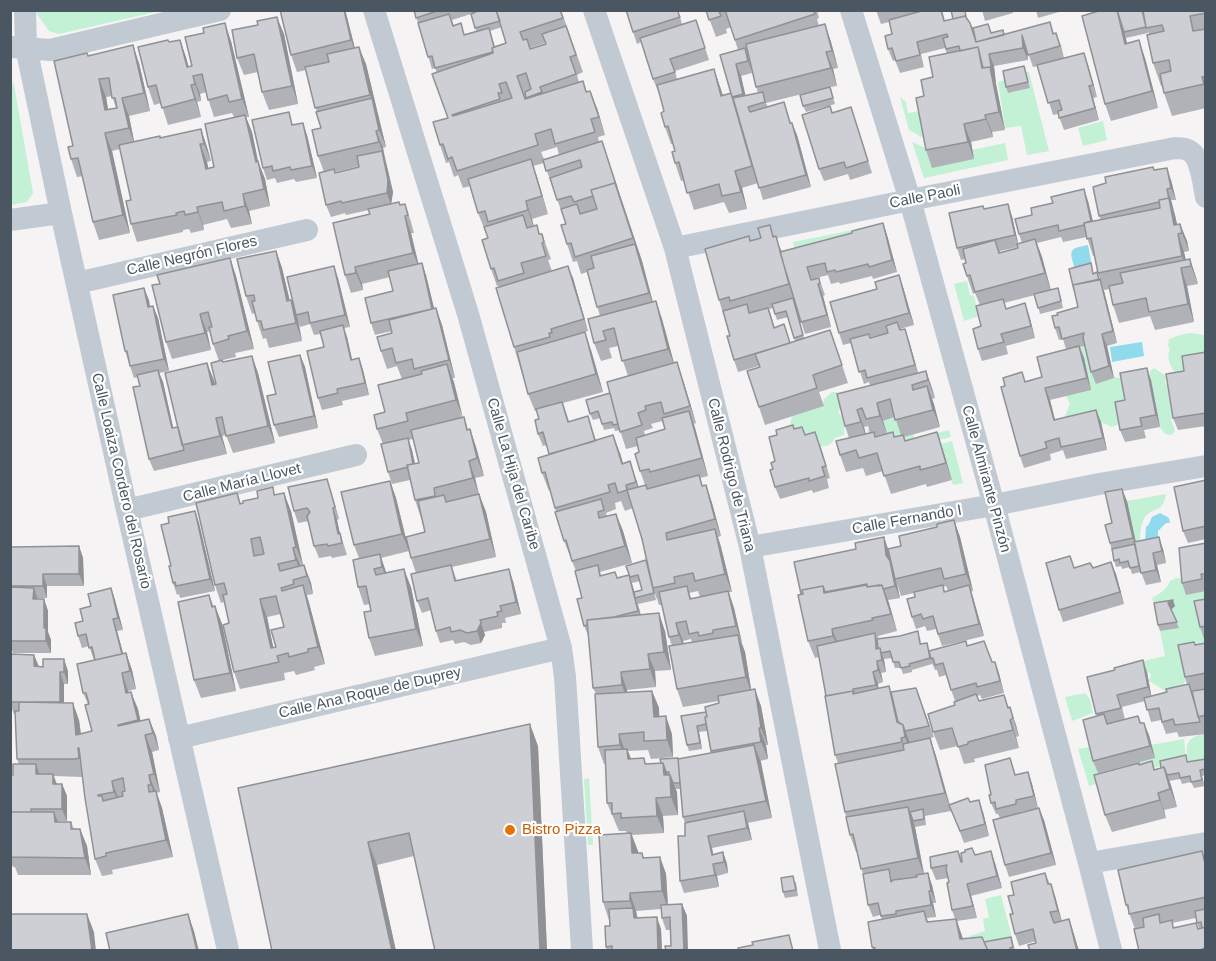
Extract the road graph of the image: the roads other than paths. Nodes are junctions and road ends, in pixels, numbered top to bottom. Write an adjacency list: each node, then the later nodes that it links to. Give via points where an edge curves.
1 (25, 10): 6 (street, Calle Loaiza Cordero del Rosario)
2 (220, 10): 6 (street, via 50,50)
3 (375, 10): 19 (street, Calle La Hija del Caribe, via 468,314)
4 (594, 10): 12 (street, Calle Rodrigo de Triana)
5 (851, 10): 8 (street, Calle Almirante Pinzón)
6 (18, 47): 9 (street, Calle Loaiza Cordero del Rosario)
7 (1206, 197): 8 (street, Calle Paoli, via 1195,155 1187,149 1175,148)
8 (910, 200): 12 (street, Calle Paoli); 16 (street, Calle Almirante Pinzón)
9 (61, 213): 10 (street); 13 (street, Calle Loaiza Cordero del Rosario)
10 (10, 220)
11 (307, 230): 13 (street, Calle Negrón Flores)
12 (675, 248): 18 (street, Calle Rodrigo de Triana)
13 (77, 283): 17 (street, Calle Loaiza Cordero del Rosario)
14 (356, 455): 17 (street, Calle María Llovet)
15 (1206, 465): 16 (street, Calle Fernando I)
16 (994, 505): 18 (street, Calle Fernando I); 22 (street, Calle Almirante Pinzón)
17 (127, 510): 20 (street, Calle Loaiza Cordero del Rosario)
18 (750, 547): 25 (street, Calle Rodrigo de Triana)
19 (561, 648): 20 (street, Calle Ana Roque de Duprey); 24 (street, Calle La Hija del Caribe)
20 (179, 738): 23 (street, Calle Loaiza Cordero del Rosario)
21 (1206, 843): 22 (street)
22 (1089, 863): 26 (street, Calle Almirante Pinzón)
23 (228, 951)
24 (582, 951)
25 (830, 951)
26 (1111, 951)

